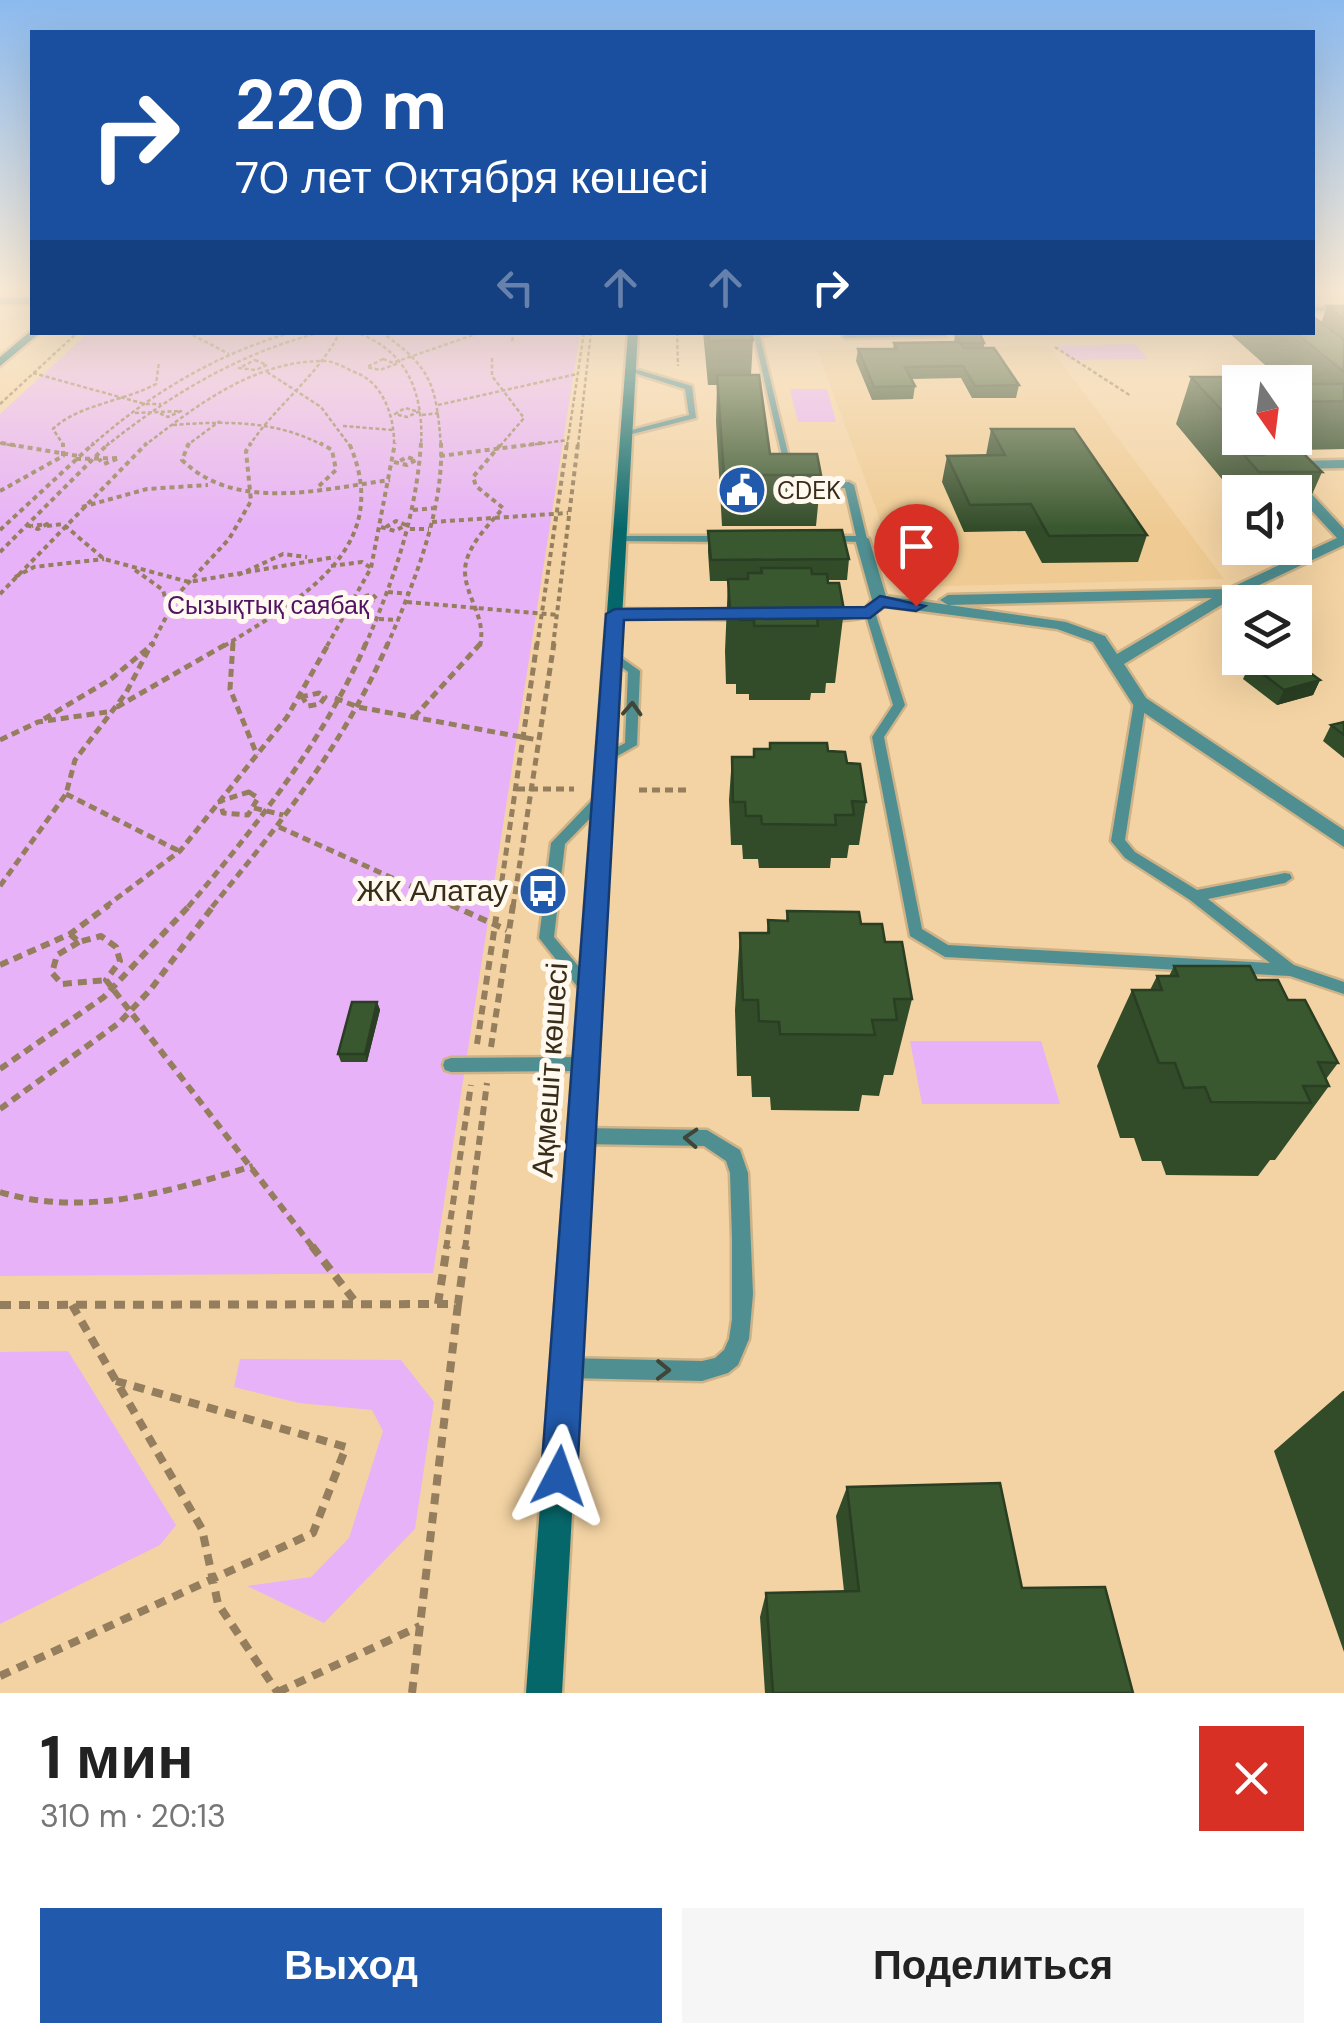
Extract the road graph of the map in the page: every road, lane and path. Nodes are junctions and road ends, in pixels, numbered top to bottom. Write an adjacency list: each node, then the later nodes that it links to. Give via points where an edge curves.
1 (38, 370): 19 (path)
2 (158, 370): 25 (path, via 156,384)
3 (203, 370): 29 (path)
4 (224, 370): 30 (path)
5 (263, 370): 22 (path); 36 (path)
6 (317, 370): 22 (path)
7 (353, 370): 18 (path)
8 (366, 370): 18 (path)
9 (407, 370): 26 (path)
10 (426, 370): 27 (path)
11 (492, 370): 23 (path)
12 (582, 370): 20 (path)
13 (631, 370): 42 (main road, Ақмешіт көшесі)
14 (634, 370): 21 (lane)
15 (678, 370): 21 (path)
16 (765, 370): 78 (lane, via 794,487 849,486)
17 (1092, 370): 24 (path, via 1115,378)
18 (358, 372): 34 (path, via 372,380)
19 (34, 374): 25 (path); 28 (path)
20 (581, 374): 23 (path); 43 (path); 44 (path)
21 (679, 384): 42 (lane, via 691,390 693,416)
22 (300, 388): 38 (path); 40 (path)
23 (504, 390): 27 (path); 48 (path, via 524,418)
24 (1131, 396)
25 (128, 399): 29 (path); 49 (path, via 63,419 54,430)
26 (420, 402): 27 (path); 31 (path)
27 (438, 403): 35 (path)
28 (0, 404)
29 (145, 404): 30 (path); 32 (path)
30 (163, 404): 33 (path)
31 (420, 412): 34 (path, via 405,408); 35 (path); 54 (path)
32 (135, 413): 33 (path); 45 (path)
33 (150, 414): 36 (path); 47 (path)
34 (392, 414): 41 (path)
35 (440, 414): 50 (path)
36 (180, 416): 39 (path)
37 (220, 421): 38 (path); 39 (path); 59 (path, via 186,445 182,460)
38 (264, 423): 60 (path, via 304,432 332,450 336,470); 62 (path, via 246,451)
39 (170, 426): 53 (path)
40 (343, 426): 41 (path); 58 (path)
41 (394, 430): 55 (path)
42 (626, 434): 82 (main road, Ақмешіт көшесі)
43 (568, 440): 44 (path); 48 (path); 68 (path)
44 (576, 440): 69 (path)
45 (95, 442): 47 (path); 51 (path)
46 (0, 443): 49 (path)
47 (113, 443): 52 (path)
48 (501, 448): 50 (path); 70 (path, via 473,477 503,508)
49 (65, 454): 51 (path); 61 (path)
50 (440, 456): 64 (path)
51 (76, 458): 52 (path); 65 (path)
52 (97, 459): 53 (path); 66 (path)
53 (126, 460): 63 (path)
54 (419, 460): 55 (path); 67 (path)
55 (395, 462): 57 (path)
56 (1344, 464): 79 (street, via 1277,465)
57 (390, 480): 58 (path); 75 (path)
58 (364, 483): 60 (path); 84 (path, via 361,521)
59 (212, 486): 62 (path); 63 (path, via 148,489)
60 (316, 488): 62 (path)
61 (0, 491)
62 (250, 494): 92 (path, via 229,539)
63 (79, 508): 71 (path)
64 (434, 508): 67 (path); 73 (path)
65 (22, 509): 66 (path); 74 (path)
66 (39, 510): 72 (path)
67 (413, 510): 76 (path)
68 (556, 513): 69 (path); 70 (path); 107 (path)
69 (568, 513): 108 (path)
70 (498, 518): 73 (path); 103 (path, via 475,542 465,570)
71 (63, 524): 72 (path, via 38,530); 86 (path); 91 (path)
72 (25, 525): 77 (path)
73 (430, 526): 76 (path); 96 (path)
74 (2, 527): 77 (path)
75 (383, 527): 76 (path); 76 (path, via 396,521); 88 (path)
76 (408, 528): 97 (path)
77 (16, 534): 83 (path)
78 (862, 538): 81 (lane); 102 (street)
79 (1344, 538): 93 (street)
80 (735, 539): 82 (lane)
81 (808, 539)
82 (620, 540): 104 (main road, Ақмешіт көшесі)
83 (0, 552)
84 (338, 557): 85 (path); 87 (path)
85 (310, 558): 90 (path); 90 (path, via 283,554)
86 (104, 559): 89 (path); 91 (path, via 34,567)
87 (327, 567): 88 (path, via 362,562); 113 (path)
88 (371, 568): 99 (path)
89 (134, 569): 92 (path); 105 (path, via 164,590)
90 (234, 577): 92 (path)
91 (10, 579): 95 (path)
92 (189, 582): 105 (path)
93 (1247, 585)
94 (1222, 593): 102 (street)
95 (0, 594)
96 (408, 594): 97 (path); 101 (path)
97 (387, 596): 100 (path); 110 (path)
98 (1222, 598): 114 (street)
99 (356, 599): 100 (path); 100 (path); 115 (path)
100 (378, 599)
101 (406, 602): 103 (path); 111 (path)
102 (875, 607): 106 (street); 114 (street, via 1060,625 1099,638); 149 (lane, via 899,705 878,738 916,932 945,951)
103 (475, 610): 107 (path); 121 (path, via 484,629 480,647)
104 (615, 614): 109 (street); 133 (main road, Ақмешіт көшесі)
105 (169, 615): 112 (path)
106 (801, 615)
107 (541, 616): 108 (path); 123 (path)
108 (558, 616): 125 (path)
109 (762, 616)
110 (379, 619): 111 (path); 116 (path)
111 (398, 620): 119 (path)
112 (160, 637): 120 (path); 122 (path, via 111,679)
113 (233, 638): 120 (path); 126 (path, via 230,689)
114 (1118, 661): 118 (street)
115 (301, 697): 117 (path, via 319,693); 117 (path, via 308,706); 126 (path)
116 (334, 700): 117 (path); 119 (path); 136 (path)
117 (324, 701)
118 (1140, 702): 139 (street); 143 (lane, via 1118,841)
119 (358, 707): 121 (path); 137 (path)
120 (108, 712): 122 (path); 132 (path, via 76,760)
121 (414, 718): 123 (path)
122 (38, 722): 124 (path)
123 (524, 738): 125 (path); 127 (path)
124 (0, 740)
125 (538, 740): 128 (path)
126 (257, 755): 134 (path)
127 (516, 789): 128 (path); 144 (path)
128 (530, 789): 129 (path); 145 (path)
129 (574, 790)
130 (639, 790): 131 (path)
131 (687, 790)
132 (66, 794): 140 (path); 142 (path)
133 (603, 797): 153 (main road, Ақмешіт көшесі); 153 (lane, via 558,844 546,938)
134 (220, 801): 135 (path, via 223,813 232,816); 135 (path, via 249,792 258,798); 140 (path)
135 (254, 808): 136 (path)
136 (264, 810): 137 (path); 151 (path, via 212,880)
137 (283, 815): 138 (path)
138 (279, 827): 144 (path); 154 (path)
139 (1344, 840)
140 (180, 851): 146 (path)
141 (1285, 878): 143 (lane)
142 (0, 886)
143 (1194, 896): 149 (lane)
144 (494, 925): 145 (path); 156 (path)
145 (507, 930): 156 (path)
146 (70, 934): 147 (path); 148 (path)
147 (79, 942): 150 (path, via 101,936 116,947 120,961); 150 (path, via 57,956 52,973 62,984)
148 (0, 964)
149 (1290, 970): 152 (lane)
150 (106, 980): 151 (path)
151 (114, 988): 154 (path); 158 (path)
152 (1344, 988)
153 (590, 991): 155 (main road, Ақмешіт көшесі)
154 (133, 1010): 159 (path); 161 (path)
155 (586, 1064): 156 (lane); 160 (main road, Ақмешіт көшесі)
156 (481, 1065): 157 (lane); 164 (path); 165 (path)
157 (451, 1066)
158 (0, 1069)
159 (0, 1110)
160 (581, 1136): 168 (main road, Ақмешіт көшесі); 168 (lane, one-way to 160, via 722,1366 736,1350 742,1320 734,1156 707,1138)
161 (252, 1166): 162 (path, via 94,1203 19,1200); 163 (path)
162 (0, 1192)
163 (357, 1304): 164 (path); 167 (path)
164 (438, 1304): 165 (path)
165 (458, 1304): 171 (path)
166 (0, 1305): 167 (path)
167 (72, 1305): 169 (path)
168 (566, 1368): 175 (main road, Ақмешіт көшесі)
169 (116, 1381): 170 (path, via 202,1529); 170 (path, via 346,1447 312,1533)
170 (213, 1578): 172 (path); 173 (path, via 218,1604)
171 (420, 1626): 173 (path); 174 (path)
172 (0, 1676)
173 (278, 1693)
174 (412, 1693)
175 (544, 1693)

